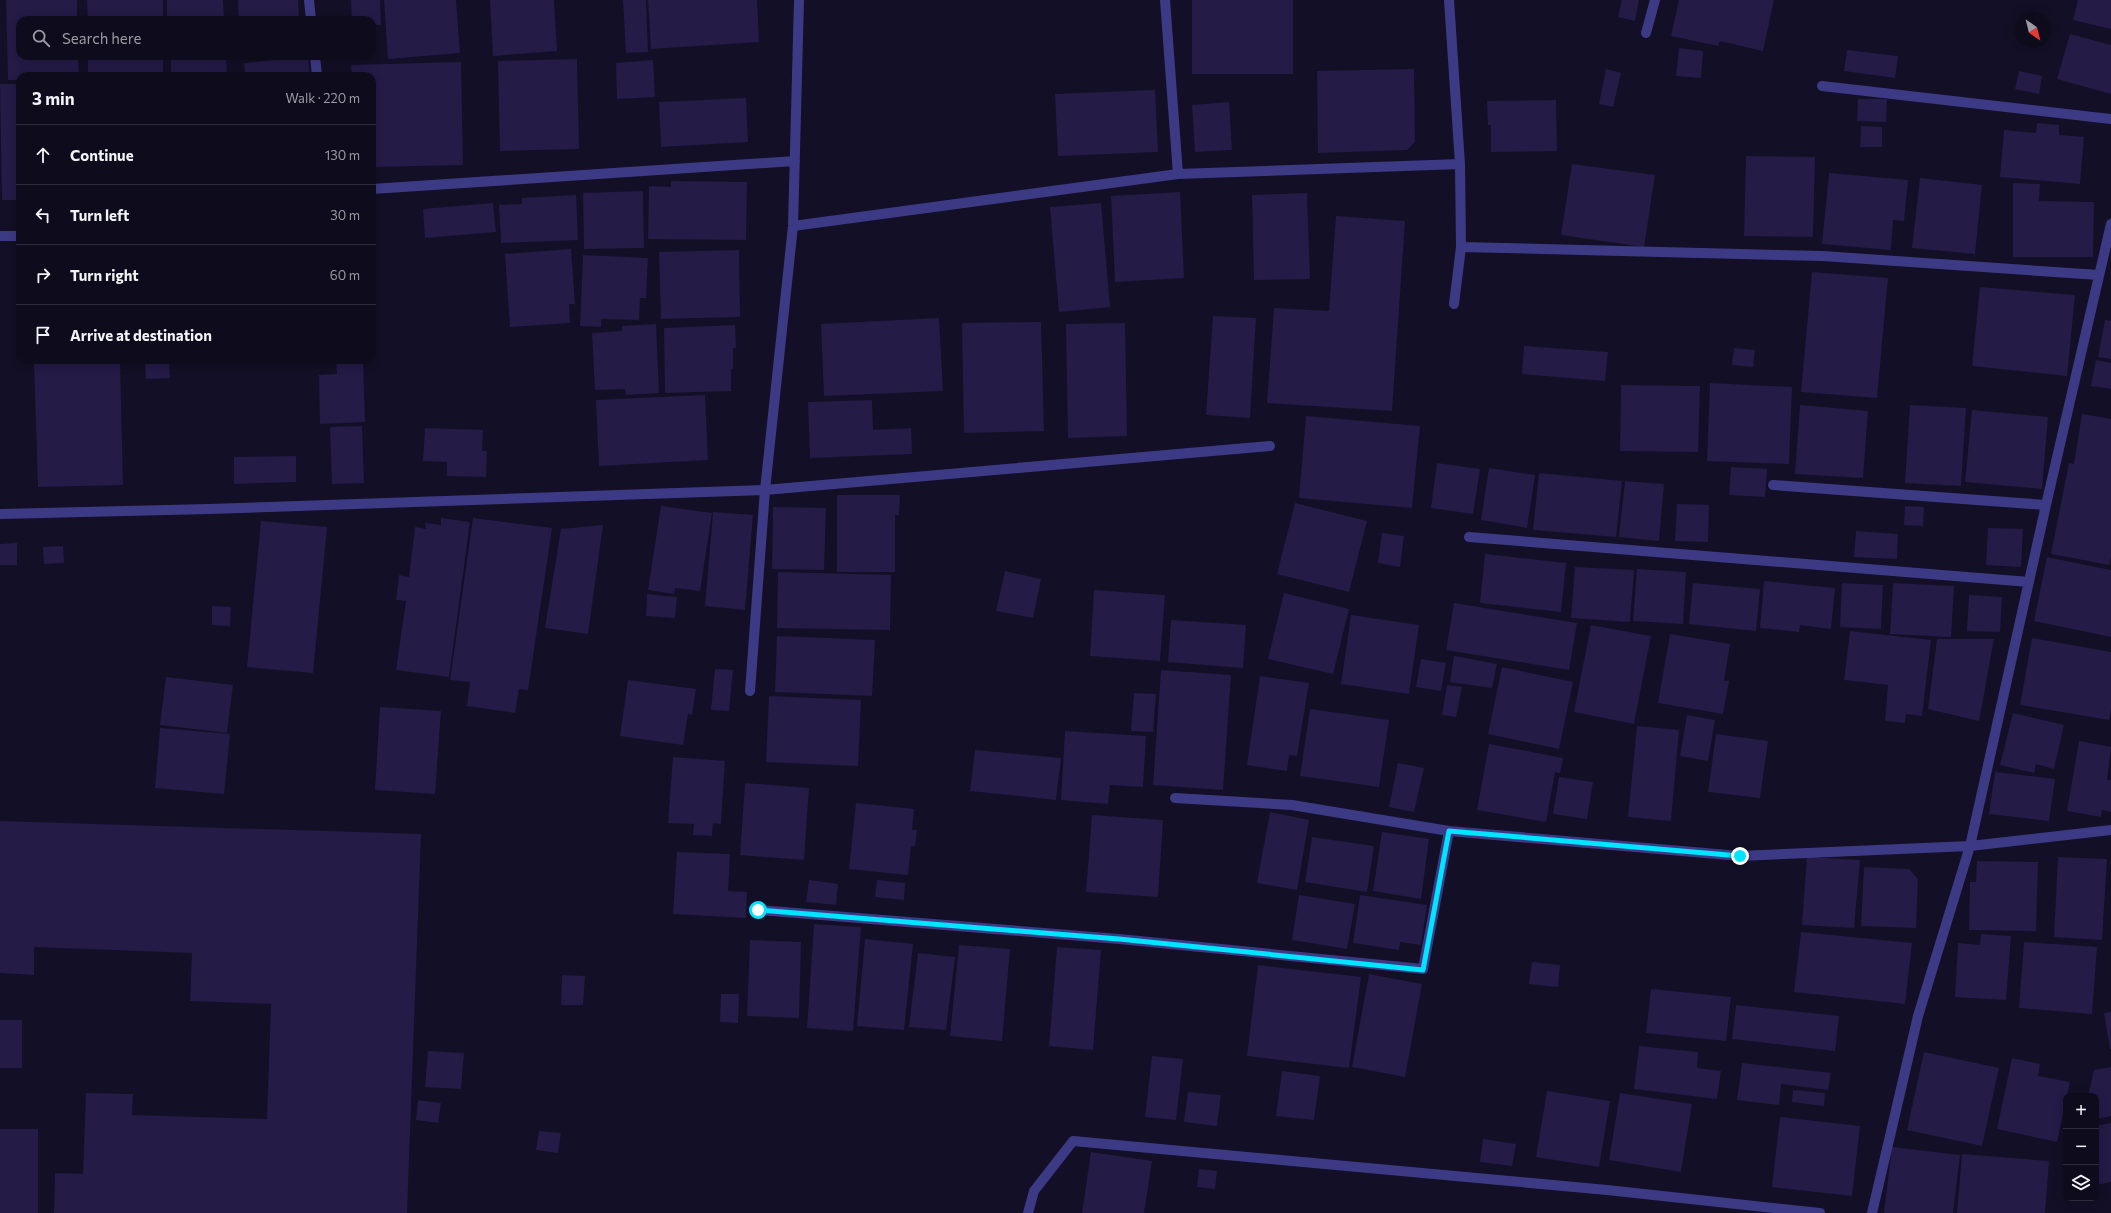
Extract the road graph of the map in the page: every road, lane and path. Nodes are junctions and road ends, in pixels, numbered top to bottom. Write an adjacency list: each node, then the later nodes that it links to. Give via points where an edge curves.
1 (309, 0): 6 (street)
2 (800, 0): 12 (street)
3 (1165, 0): 14 (street)
4 (1449, 0): 13 (street)
5 (1655, 0): 7 (street)
6 (311, 16)
7 (1646, 33)
8 (315, 60): 9 (street)
9 (317, 72)
10 (1822, 86): 11 (street)
11 (2111, 119)
12 (795, 161): 15 (street); 17 (street)
13 (1460, 164): 14 (street); 20 (street)
14 (1178, 174): 17 (street)
15 (376, 189)
16 (2111, 224): 21 (street)
17 (793, 226): 25 (street)
18 (0, 236): 19 (street)
19 (16, 236)
20 (1461, 248): 21 (street, via 1823,256); 22 (street)
21 (2099, 275): 26 (street)
22 (1454, 304)
23 (1270, 446): 25 (street)
24 (1773, 485): 26 (street)
25 (765, 490): 27 (street); 30 (street)
26 (2046, 505): 29 (street)
27 (0, 514)
28 (1469, 537): 29 (street)
29 (2029, 582): 34 (street)
30 (750, 691)
31 (1175, 798): 33 (street, via 1292,804)
32 (2111, 830): 34 (street)
33 (1449, 831): 34 (street, via 1740,856); 35 (street, via 1423,970 1119,939)
34 (1970, 846): 38 (street, via 1918,1016)
35 (758, 910)
36 (1028, 1213): 37 (street, via 1034,1192 1073,1141 1608,1190)
37 (1820, 1213)
38 (1872, 1213)

